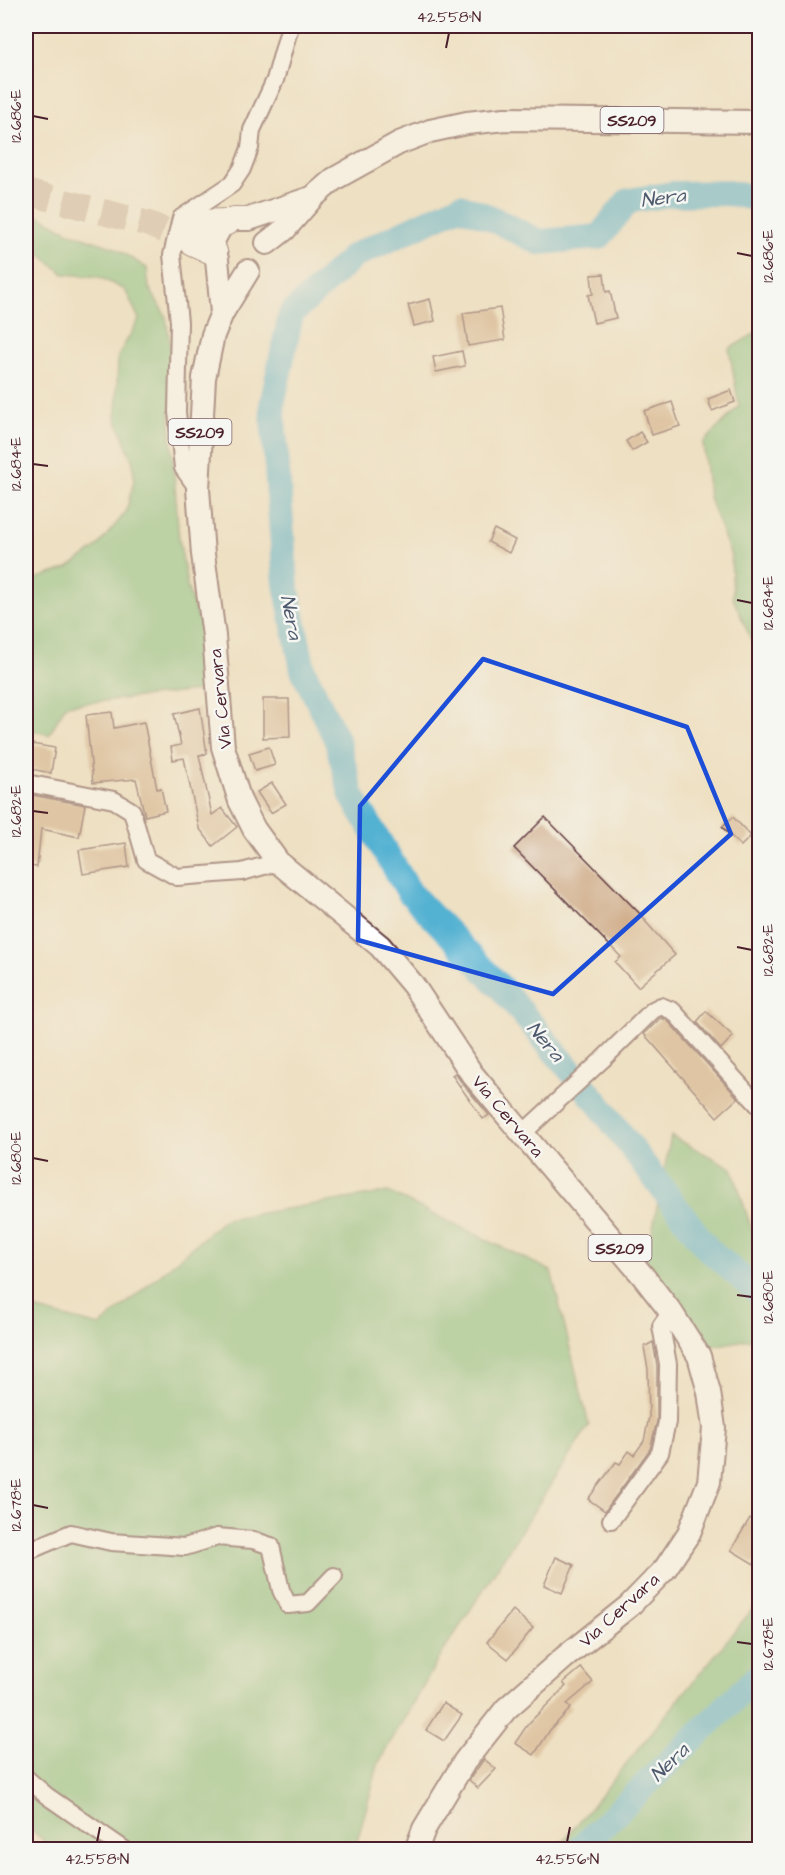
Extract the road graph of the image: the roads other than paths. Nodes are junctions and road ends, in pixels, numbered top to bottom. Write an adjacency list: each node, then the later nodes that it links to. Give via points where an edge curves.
1 (290, 26): 9 (street, via 242,169 232,184 181,218 172,255 179,322 177,412 183,468)
2 (759, 122): 3 (main road, SS209, via 505,119 467,123 399,143 334,179)
3 (312, 198): 4 (main road, SS209); 5 (main road, SS209)
4 (238, 220): 5 (main road, via 259,226); 6 (highway)
5 (267, 243): 7 (main road, SS209, via 260,263)
6 (205, 244): 7 (main road, via 221,264 234,272); 8 (main road, Via Cervara / SS209)
7 (248, 271): 8 (main road, Via Cervara / SS209)
8 (222, 313): 9 (main road, Via Cervara / SS209, via 204,378)
9 (198, 489): 11 (main road, Via Cervara / SS209, via 223,747 240,801)
10 (26, 783): 11 (street, via 114,800 132,810 146,860 177,877 242,872)
11 (278, 862): 13 (main road, Via Cervara / SS209, via 380,946 413,985 472,1074)
12 (759, 1107): 13 (street, via 666,1007 653,1010)
13 (522, 1134): 14 (main road, Via Cervara / SS209)
14 (671, 1312): 15 (street, via 661,1326 668,1364 667,1422 660,1453); 20 (main road, Via Cervara / SS209, via 699,1356 714,1428 709,1482 689,1533 665,1569 629,1606 506,1709 465,1761 424,1829)
15 (611, 1520)
16 (26, 1552): 17 (street, via 71,1533 111,1542 186,1547 217,1537 253,1540 271,1546 288,1605 308,1604)
17 (334, 1576)
18 (26, 1778): 19 (street)
19 (125, 1850)
20 (416, 1850)

